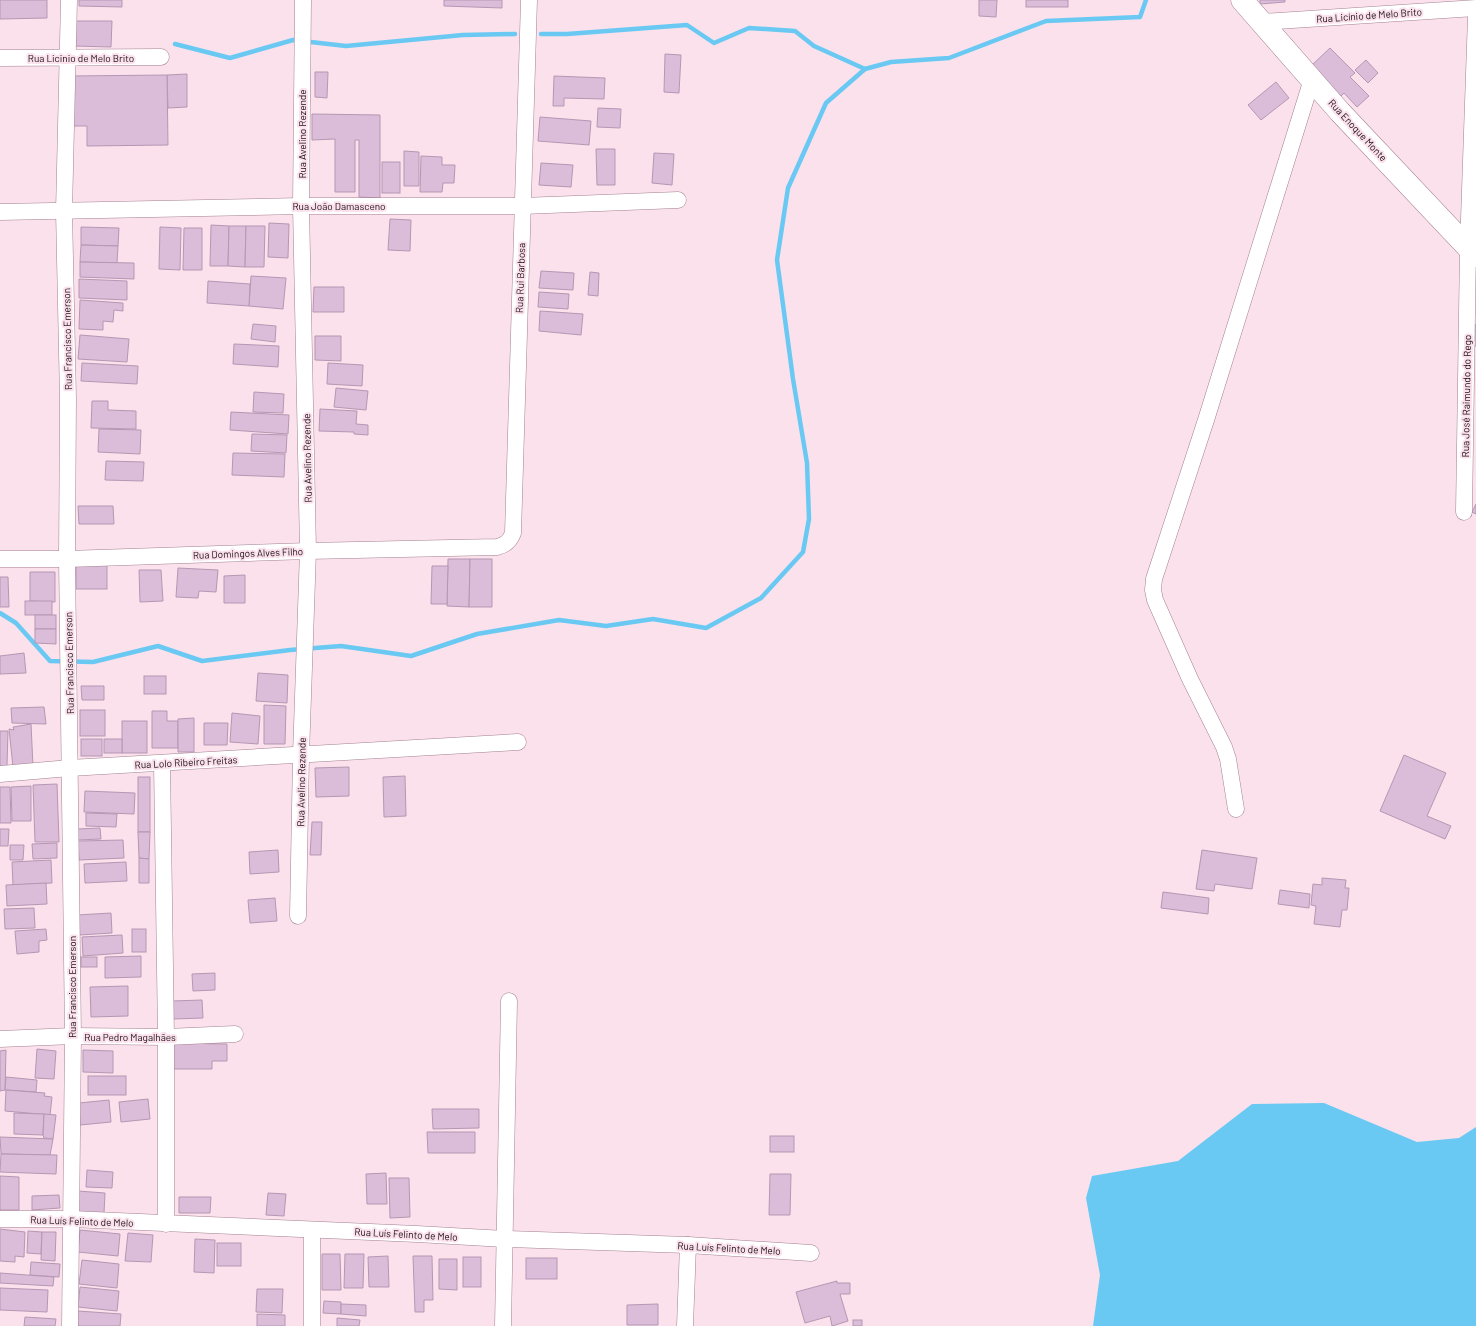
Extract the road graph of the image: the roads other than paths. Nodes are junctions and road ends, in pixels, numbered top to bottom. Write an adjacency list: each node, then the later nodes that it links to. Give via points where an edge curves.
1 (69, 0): 9 (street, Rua Francisco Emerson)
2 (303, 0): 13 (street, Rua Avelino Rezende)
3 (529, 0): 14 (street, Rua Rui Barbosa)
4 (1242, 0): 7 (main road, Rua Enoque Monte)
5 (1476, 8): 7 (street, Rua Licínio de Melo Brito)
6 (1476, 16): 17 (street, Rua José Raimundo do Rego)
7 (1262, 22): 11 (main road, Rua Enoque Monte)
8 (0, 58): 9 (street, Rua Licinio de Melo Brito)
9 (68, 58): 10 (street, Rua Licinio de Melo Brito); 15 (street, Rua Francisco Emerson)
10 (161, 58)
11 (1312, 79): 17 (main road, Rua Enoque Monte); 28 (street, via 1154,579 1155,600 1228,758)
12 (678, 200): 14 (street, Rua João Damasceno)
13 (301, 206): 14 (street, Rua João Damasceno); 15 (street, Rua João Damasceno); 20 (street, Rua Avelino Rezende)
14 (522, 206): 19 (street, Rua Rui Barbosa, via 513,533 508,542)
15 (64, 211): 16 (street, Rua João Damasceno); 22 (street, Rua Francisco Emerson, via 68,399)
16 (0, 212)
17 (1472, 252): 18 (street, Rua José Raimundo do Rego)
18 (1464, 512)
19 (497, 547): 20 (street, Rua Domingos Alves Filho)
20 (308, 550): 22 (street, Rua Domingos Alves Filho); 24 (street, Rua Avelino Rezende)
21 (0, 558): 22 (street, Rua Domingos Alves Filho)
22 (67, 559): 26 (street, Rua Francisco Emerson)
23 (518, 742): 24 (street, Rua Lolo Ribeiro Freitas)
24 (301, 755): 25 (street, Rua Lolo Ribeiro Freitas); 29 (street, Rua Avelino Rezende)
25 (162, 763): 26 (street, Rua Lolo Ribeiro Freitas); 33 (street)
26 (70, 768): 27 (street, Rua Lolo Ribeiro Freitas); 32 (street, Rua Francisco Emerson)
27 (0, 774)
28 (1236, 809)
29 (298, 916)
30 (510, 1001): 39 (street)
31 (235, 1034): 33 (street, Rua Pedro Magalhães)
32 (73, 1036): 33 (street, Rua Pedro Magalhães); 34 (street, Rua Pedro Magalhães); 36 (street, Rua Francisco Emerson)
33 (166, 1038): 37 (street)
34 (0, 1039)
35 (0, 1218): 36 (street, Rua Luís Felinto de Melo)
36 (71, 1219): 37 (street, Rua Luís Felinto de Melo); 42 (street, Rua Francisco Emerson)
37 (166, 1224): 38 (street, Rua Luís Felinto de Melo)
38 (312, 1230): 39 (street, Rua Luís Felinto de Melo); 43 (street)
39 (505, 1239): 40 (street, Rua Luís Felinto de Melo); 44 (street)
40 (688, 1245): 41 (street, Rua Luís Felinto de Melo); 45 (street)
41 (811, 1253)
42 (70, 1326)
43 (312, 1326)
44 (503, 1326)
45 (685, 1326)

